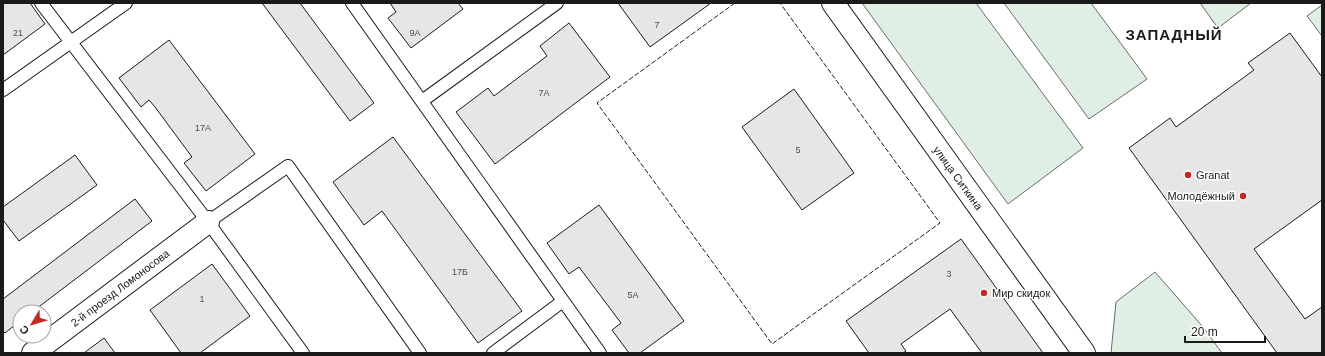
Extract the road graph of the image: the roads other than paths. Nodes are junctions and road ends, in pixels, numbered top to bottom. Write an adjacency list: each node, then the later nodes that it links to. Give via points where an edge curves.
1 (42, 3): 6 (lane)
2 (126, 3): 6 (lane)
3 (352, 3): 8 (lane)
4 (557, 3): 8 (lane)
5 (833, 3): 16 (street, улица Ситкина)
6 (70, 42): 7 (lane); 9 (lane)
7 (3, 90)
8 (422, 101): 10 (lane)
9 (208, 222): 11 (street, 2-й проезд Ломоносова); 12 (lane); 13 (lane, via 288,166)
10 (563, 301): 14 (lane); 15 (lane)
11 (32, 353)
12 (303, 353)
13 (420, 353)
14 (493, 353)
15 (600, 353)
16 (1084, 353)

